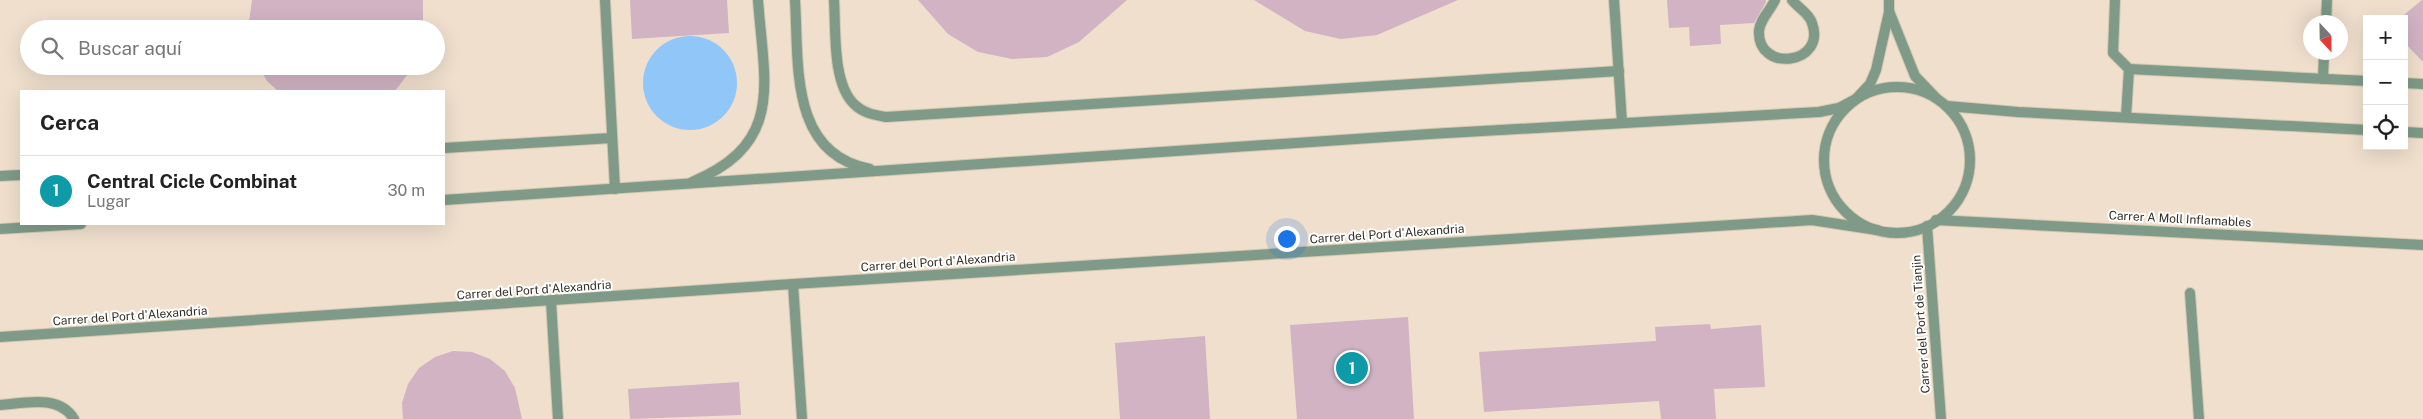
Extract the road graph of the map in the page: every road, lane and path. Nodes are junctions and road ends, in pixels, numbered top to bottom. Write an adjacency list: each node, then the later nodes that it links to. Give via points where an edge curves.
1 (605, 0): 28 (street)
2 (758, 0): 33 (street, via 764,93 762,118 736,157 715,172)
3 (795, 0): 30 (street, via 801,90 814,132 823,146 837,157 856,167)
4 (834, 0): 15 (street, via 843,90 854,104 868,113 886,117)
5 (1614, 0): 15 (street)
6 (1774, 0): 7 (street, via 1762,21 1760,39 1770,55 1788,60 1804,53 1814,39 1812,22)
7 (1792, 0)
8 (1889, 0): 11 (street)
9 (2115, 0): 14 (street, via 2113,53)
10 (2327, 0): 12 (street)
11 (1889, 11): 20 (street, via 1915,76); 21 (street, via 1876,70 1870,84)
12 (2326, 15)
13 (2324, 60): 16 (street)
14 (2130, 69): 16 (street); 23 (street)
15 (1618, 71): 24 (street)
16 (2323, 79): 17 (street)
17 (2363, 82)
18 (2408, 83): 19 (street)
19 (2423, 84)
20 (1936, 98): 21 (street, via 1908,87 1891,86); 22 (street)
21 (1856, 99): 24 (street, via 1820,112); 40 (street, via 1838,115 1827,136 1823,159 1827,183 1838,204 1855,220)
22 (1947, 106): 23 (street); 36 (street, via 1959,121 1970,156 1968,175 1956,200)
23 (2126, 118): 25 (street)
24 (1622, 123): 30 (street)
25 (2363, 130)
26 (2408, 132): 27 (street)
27 (2423, 133)
28 (612, 138): 29 (street); 34 (street)
29 (445, 148)
30 (884, 172): 33 (street)
31 (20, 175): 32 (street)
32 (0, 176)
33 (687, 184): 34 (street)
34 (615, 189): 35 (street)
35 (445, 200)
36 (1936, 220): 38 (street); 41 (street, Carrer A Moll Inflamables)
37 (65, 225): 39 (street)
38 (1926, 226): 40 (street, via 1902,232); 50 (street, Carrer del Port de Tianjin)
39 (0, 229)
40 (1877, 230): 42 (street, Carrer del Port d'Alexandria, via 1812,220)
41 (2423, 245)
42 (793, 284): 44 (street, Carrer del Port d'Alexandria); 49 (street)
43 (2190, 294): 51 (street)
44 (551, 301): 45 (street, Carrer del Port d'Alexandria); 48 (street)
45 (0, 337)
46 (0, 405): 47 (street, via 59,404)
47 (74, 419)
48 (558, 419)
49 (802, 419)
50 (1941, 419)
51 (2198, 419)

